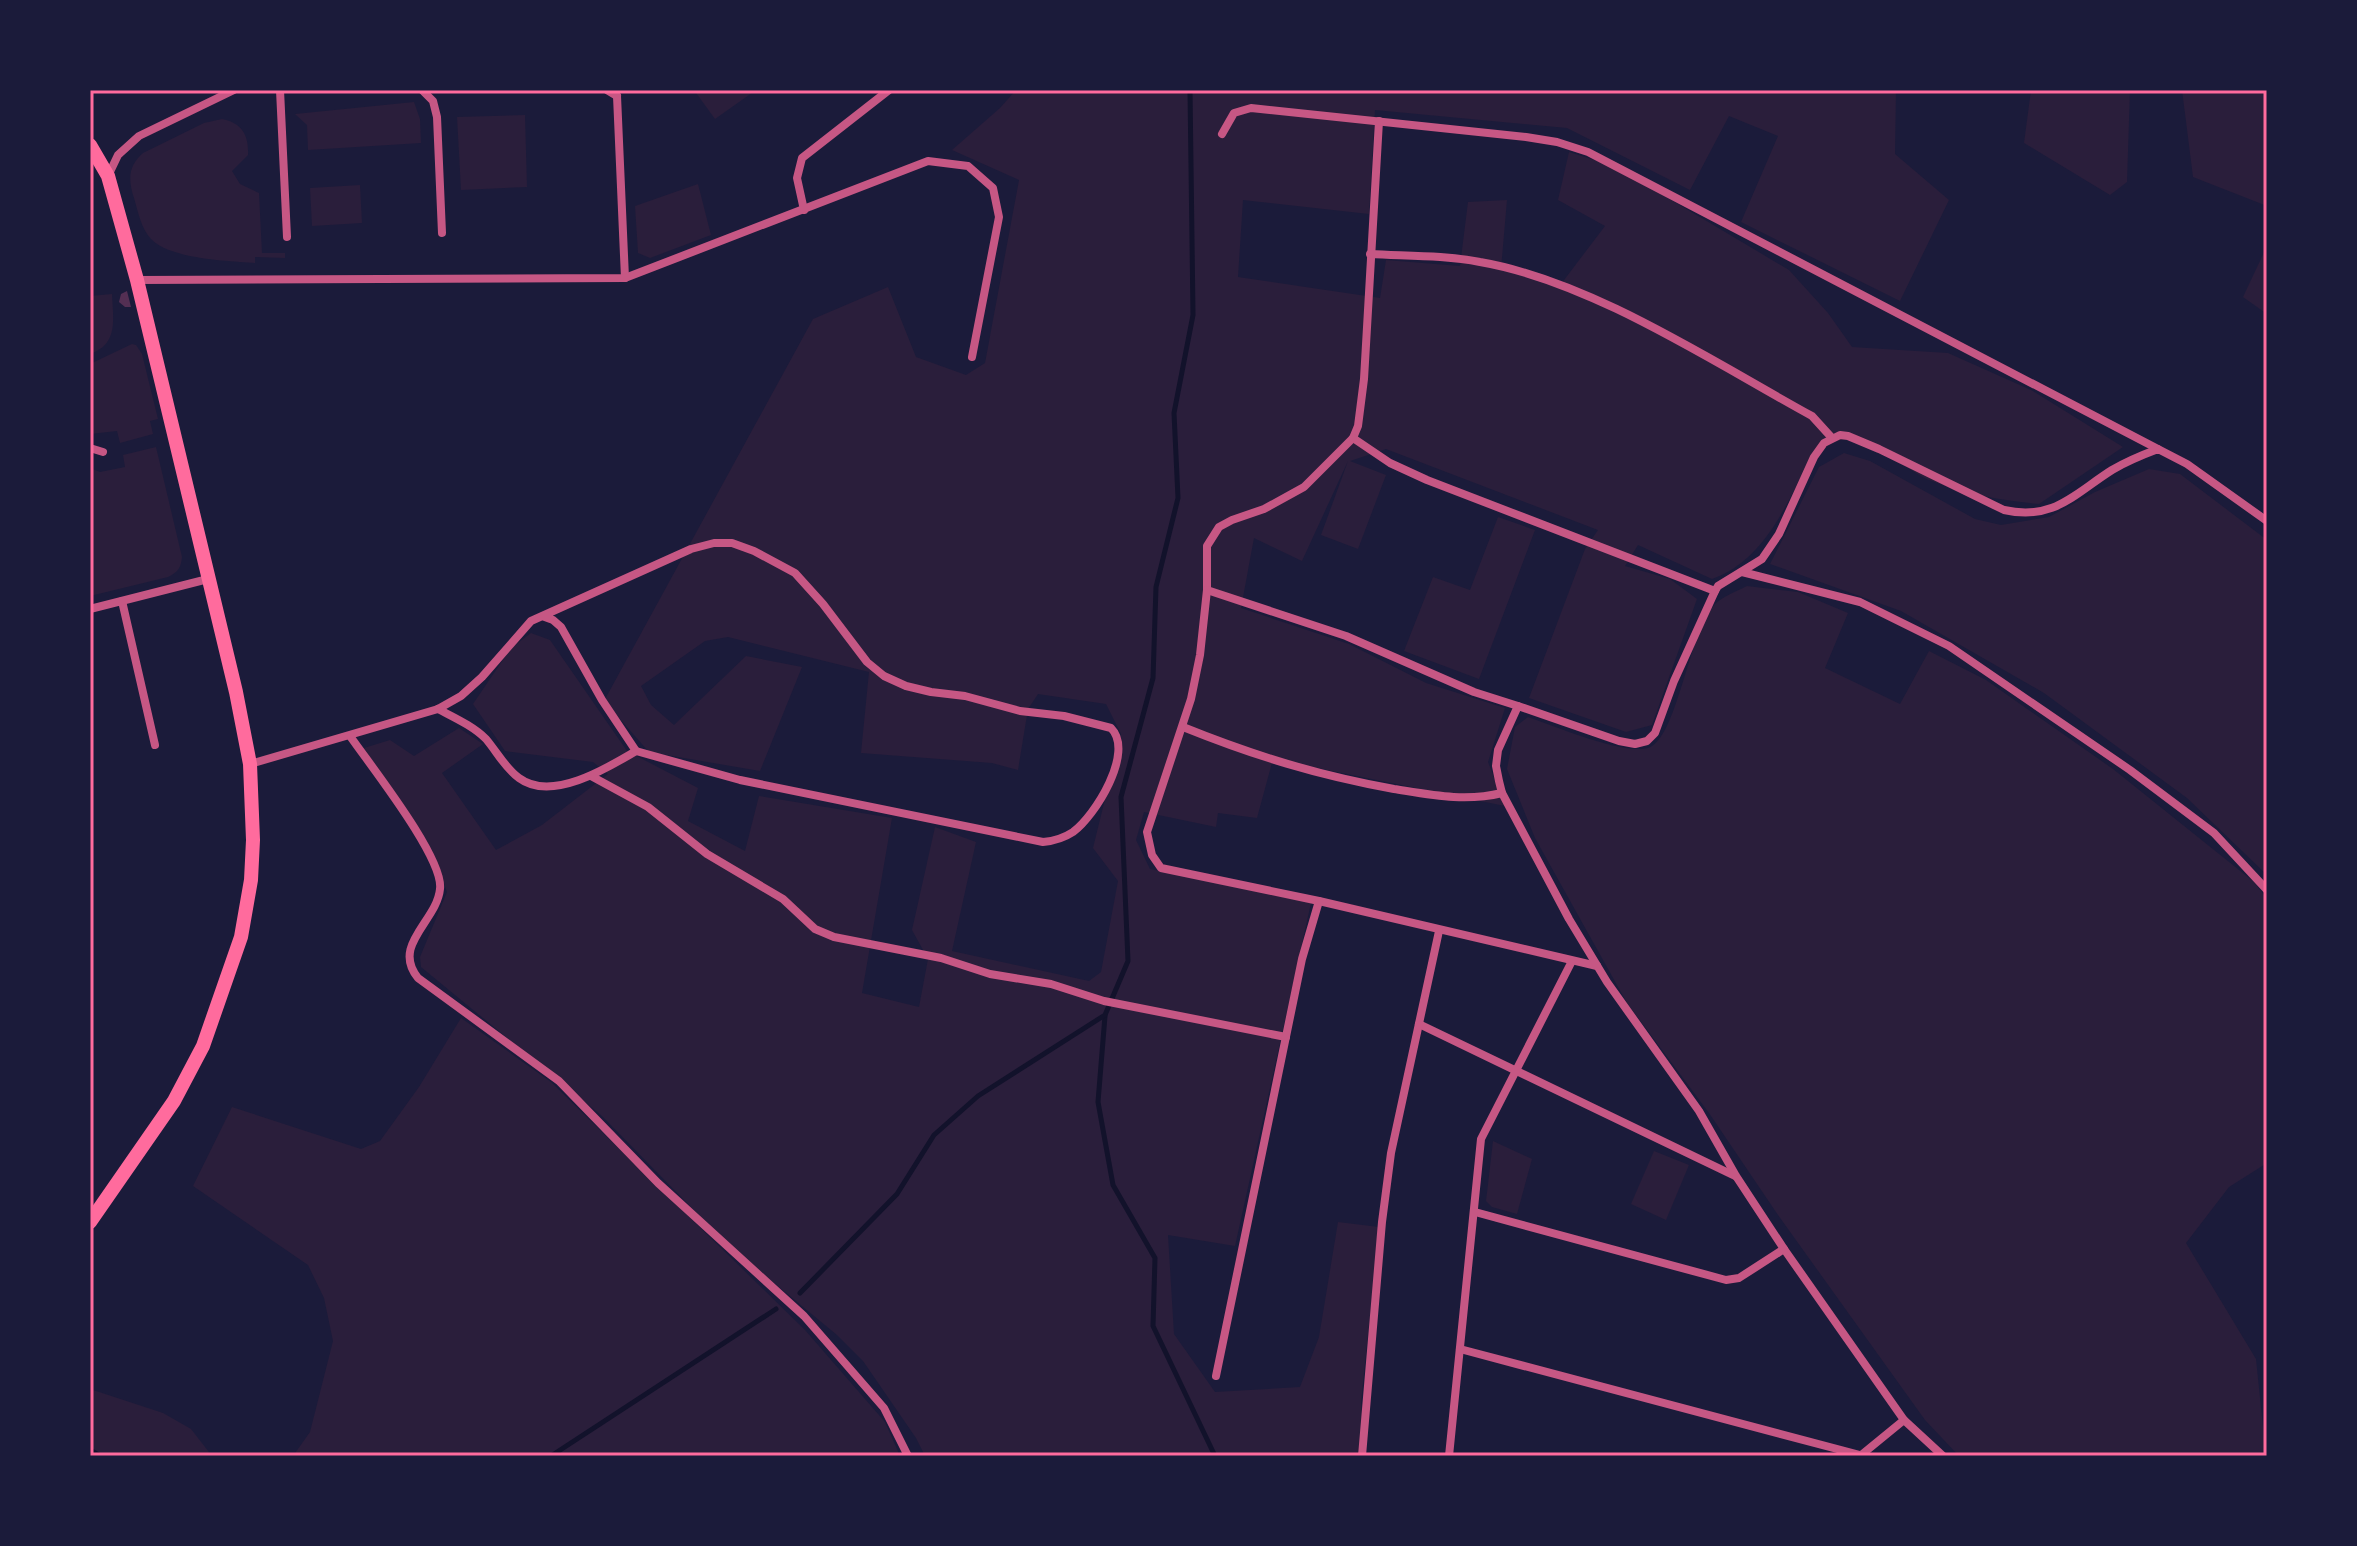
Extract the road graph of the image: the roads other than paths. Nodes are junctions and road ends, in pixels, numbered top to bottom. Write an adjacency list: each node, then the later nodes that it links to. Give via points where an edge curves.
1 (234, 90): 11 (street, via 139,136 118,155)
2 (280, 90): 14 (street)
3 (422, 90): 13 (street, via 433,101 437,117)
4 (607, 90): 7 (street)
5 (627, 90): 7 (street)
6 (889, 90): 12 (street, via 802,158 797,178)
7 (617, 96): 16 (street)
8 (1379, 121): 9 (street, via 1251,108 1234,113); 15 (street); 22 (street, via 1526,137 1588,152)
9 (1222, 134)
10 (90, 145): 11 (main road)
11 (108, 176): 17 (main road)
12 (804, 210): 16 (street); 18 (street, via 928,161 968,166 993,188 999,217)
13 (442, 233)
14 (287, 237)
15 (1370, 254): 19 (street, via 1364,379); 20 (street, via 1478,261 1563,287 1653,328 1812,416)
16 (625, 278): 17 (street)
17 (137, 280): 26 (main road)
18 (972, 357)
19 (1353, 438): 27 (street, via 1304,487 1212,534); 28 (street, via 1427,480)
20 (1832, 438): 22 (street, via 1859,440 2021,514 2066,502 2128,460); 25 (street, via 1814,457 1779,534 1762,559)
21 (90, 448): 23 (street)
22 (2158, 449): 24 (street)
23 (103, 452)
24 (2267, 521)
25 (1742, 572): 28 (street); 41 (street, via 1860,602 1949,646 2214,833)
26 (208, 579): 29 (street); 38 (main road)
27 (1207, 590): 32 (street, via 1346,636); 34 (street, via 1200,655)
28 (1715, 591): 32 (street, via 1647,741 1619,741)
29 (122, 601): 30 (street); 36 (street)
30 (90, 609)
31 (542, 616): 33 (street, via 531,621 461,696); 37 (street, via 561,627); 37 (street, via 691,549 732,543 795,573 884,676 931,692 1111,728 1118,753 1108,789 1085,821 1055,841 1043,842 740,780)
32 (1518, 706): 40 (street, via 1498,750)
33 (438, 709): 35 (street); 39 (street, via 485,738 529,784 545,786)
34 (1183, 727): 40 (street, via 1250,754 1362,783 1450,798); 42 (street, via 1147,832 1155,862 1170,871)
35 (350, 736): 38 (street); 56 (street, via 437,871 440,889 408,953 411,970 559,1081 658,1183 818,1330 884,1408)
36 (155, 745)
37 (636, 751): 39 (street)
38 (250, 764): 51 (main road, via 251,880 229,976 190,1073)
39 (591, 776): 47 (street, via 648,807 707,854 834,937 1051,984 1104,1001)
40 (1502, 793): 45 (street)
41 (2267, 890)
42 (1319, 901): 43 (street); 47 (street)
43 (1439, 931): 44 (street); 46 (street)
44 (1572, 961): 45 (street); 48 (street)
45 (1597, 966): 49 (street, via 1699,1111)
46 (1419, 1024): 48 (street); 57 (street, via 1386,1189)
47 (1286, 1037): 54 (street)
48 (1517, 1071): 49 (street); 50 (street, via 1481,1139)
49 (1736, 1176): 52 (street)
50 (1475, 1212): 52 (street, via 1726,1280 1739,1278); 53 (street)
51 (90, 1222)
52 (1784, 1249): 55 (street)
53 (1460, 1349): 58 (street); 59 (street)
54 (1216, 1376)
55 (1904, 1420): 59 (street); 60 (street)
56 (908, 1456)
57 (1362, 1456)
58 (1449, 1456)
59 (1860, 1456)
60 (1943, 1456)

